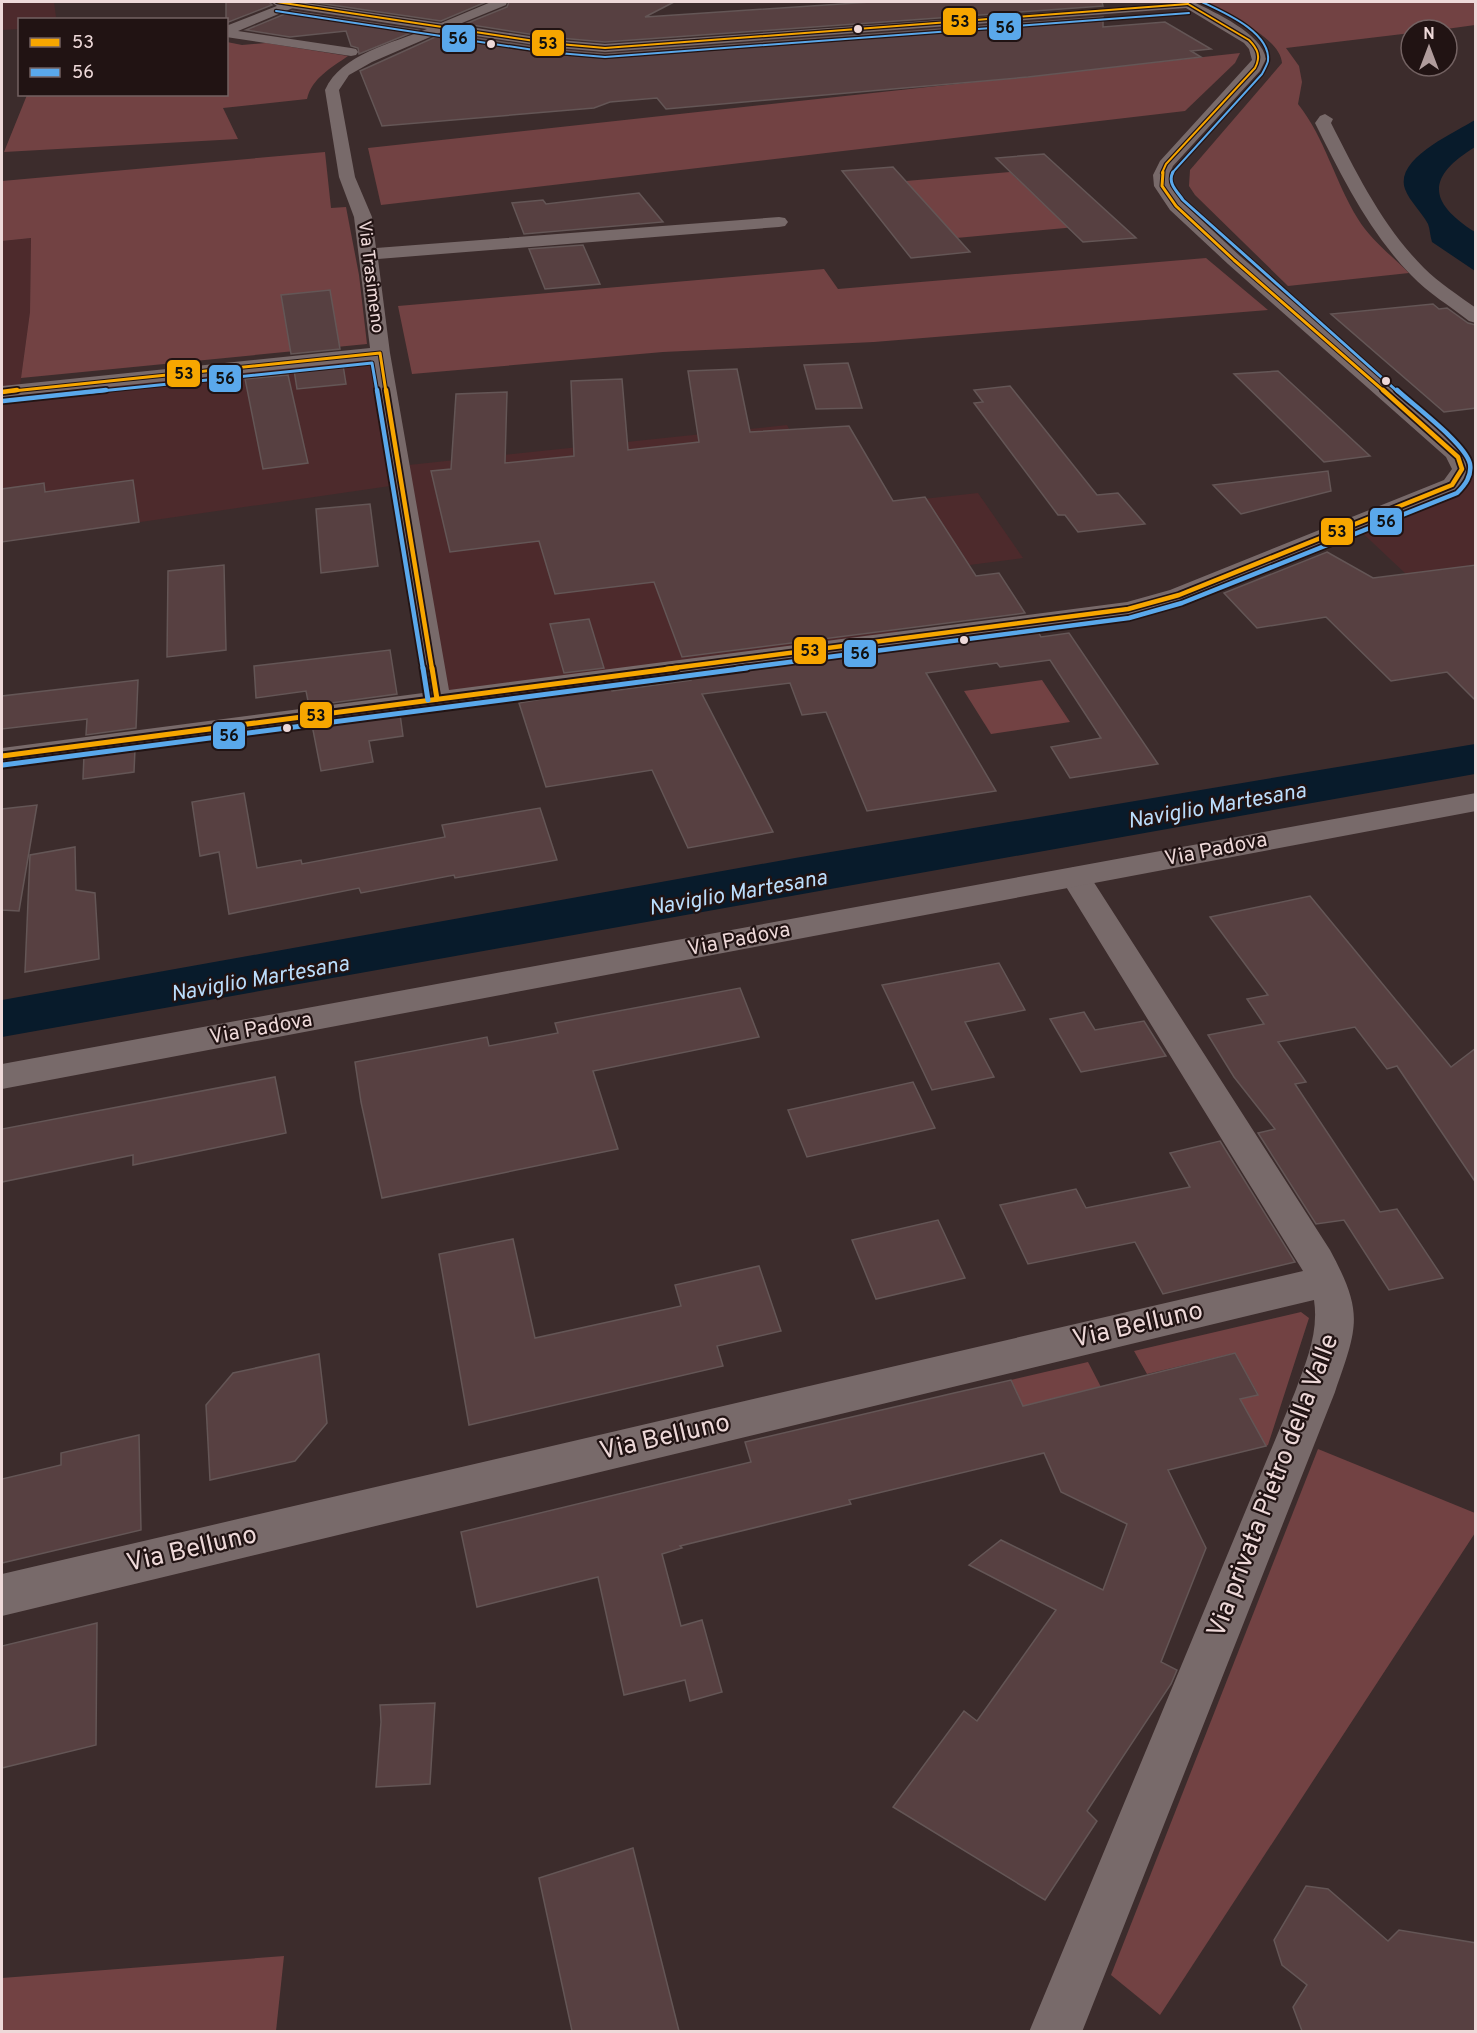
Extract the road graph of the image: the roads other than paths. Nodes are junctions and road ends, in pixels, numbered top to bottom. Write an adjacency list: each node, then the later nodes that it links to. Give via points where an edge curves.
1 (277, 2): 4 (street)
2 (501, 2): 5 (street, Via Trasimeno)
3 (1187, 3): 5 (street, via 623,48 565,46); 17 (street, via 1247,39 1259,58 1255,68 1166,164 1161,179 1167,196 1234,260 1447,444)
4 (292, 4): 5 (street); 6 (street)
5 (441, 27): 13 (street, Via Trasimeno, via 351,68 333,88 347,177 361,209)
6 (228, 31)
7 (228, 32): 8 (street)
8 (261, 38): 9 (street); 10 (street)
9 (242, 45)
10 (351, 52)
11 (1325, 119): 14 (street, via 1323,123 1364,202 1394,245 1426,280)
12 (779, 222): 13 (street)
13 (368, 254): 15 (street, Via Trasimeno)
14 (1476, 317)
15 (380, 353): 16 (street); 18 (street, Via Trasimeno)
16 (2, 392)
17 (1469, 474): 18 (street, via 1438,492 1179,595 1139,607)
18 (437, 699): 19 (street)
19 (2, 756)
20 (1476, 802): 21 (street, Via Padova)
21 (1075, 877): 22 (street, Via Padova); 23 (street, Via privata Pietro della Valle)
22 (2, 1077)
23 (1328, 1281): 24 (street, Via Belluno); 25 (street, Via privata Pietro della Valle, via 1337,1322 1315,1392)
24 (2, 1595)
25 (1055, 2031)

